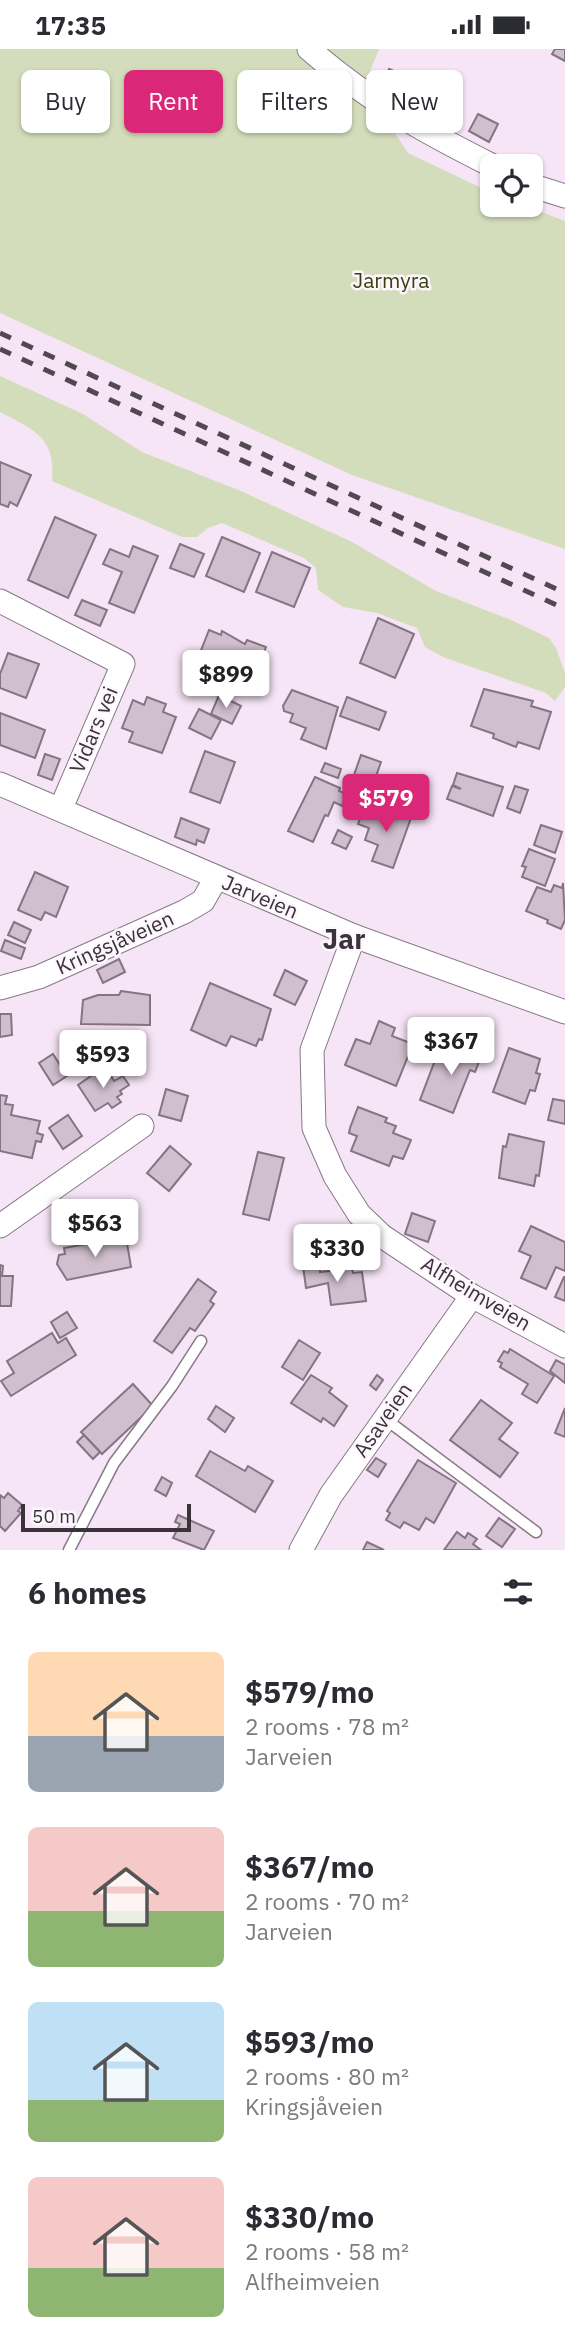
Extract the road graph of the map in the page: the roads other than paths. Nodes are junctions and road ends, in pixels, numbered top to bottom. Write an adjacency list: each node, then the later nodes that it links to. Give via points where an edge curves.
1 (309, 49): 2 (street, via 342,79 388,110)
2 (480, 159)
3 (543, 189): 4 (street)
4 (565, 196)
5 (0, 601): 7 (street, Vidars vei, via 123,664)
6 (0, 784): 7 (street, Jarveien)
7 (61, 808): 8 (street, Jarveien)
8 (216, 878): 9 (street, Jarveien); 10 (street, Kringsjåveien, via 203,901 184,912 39,977)
9 (354, 936): 11 (street, Jarveien); 14 (street, Alfheimveien, via 312,1050 314,1128 335,1177 359,1214 382,1236)
10 (0, 988)
11 (565, 1012)
12 (142, 1126): 13 (street)
13 (0, 1226)
14 (472, 1296): 16 (street, Alfheimveien); 17 (street, Asaveien)
15 (201, 1341): 19 (lane, via 114,1463)
16 (565, 1346)
17 (384, 1418): 18 (lane); 20 (street, Asaveien, via 331,1495)
18 (536, 1532)
19 (69, 1550)
20 (301, 1550)

